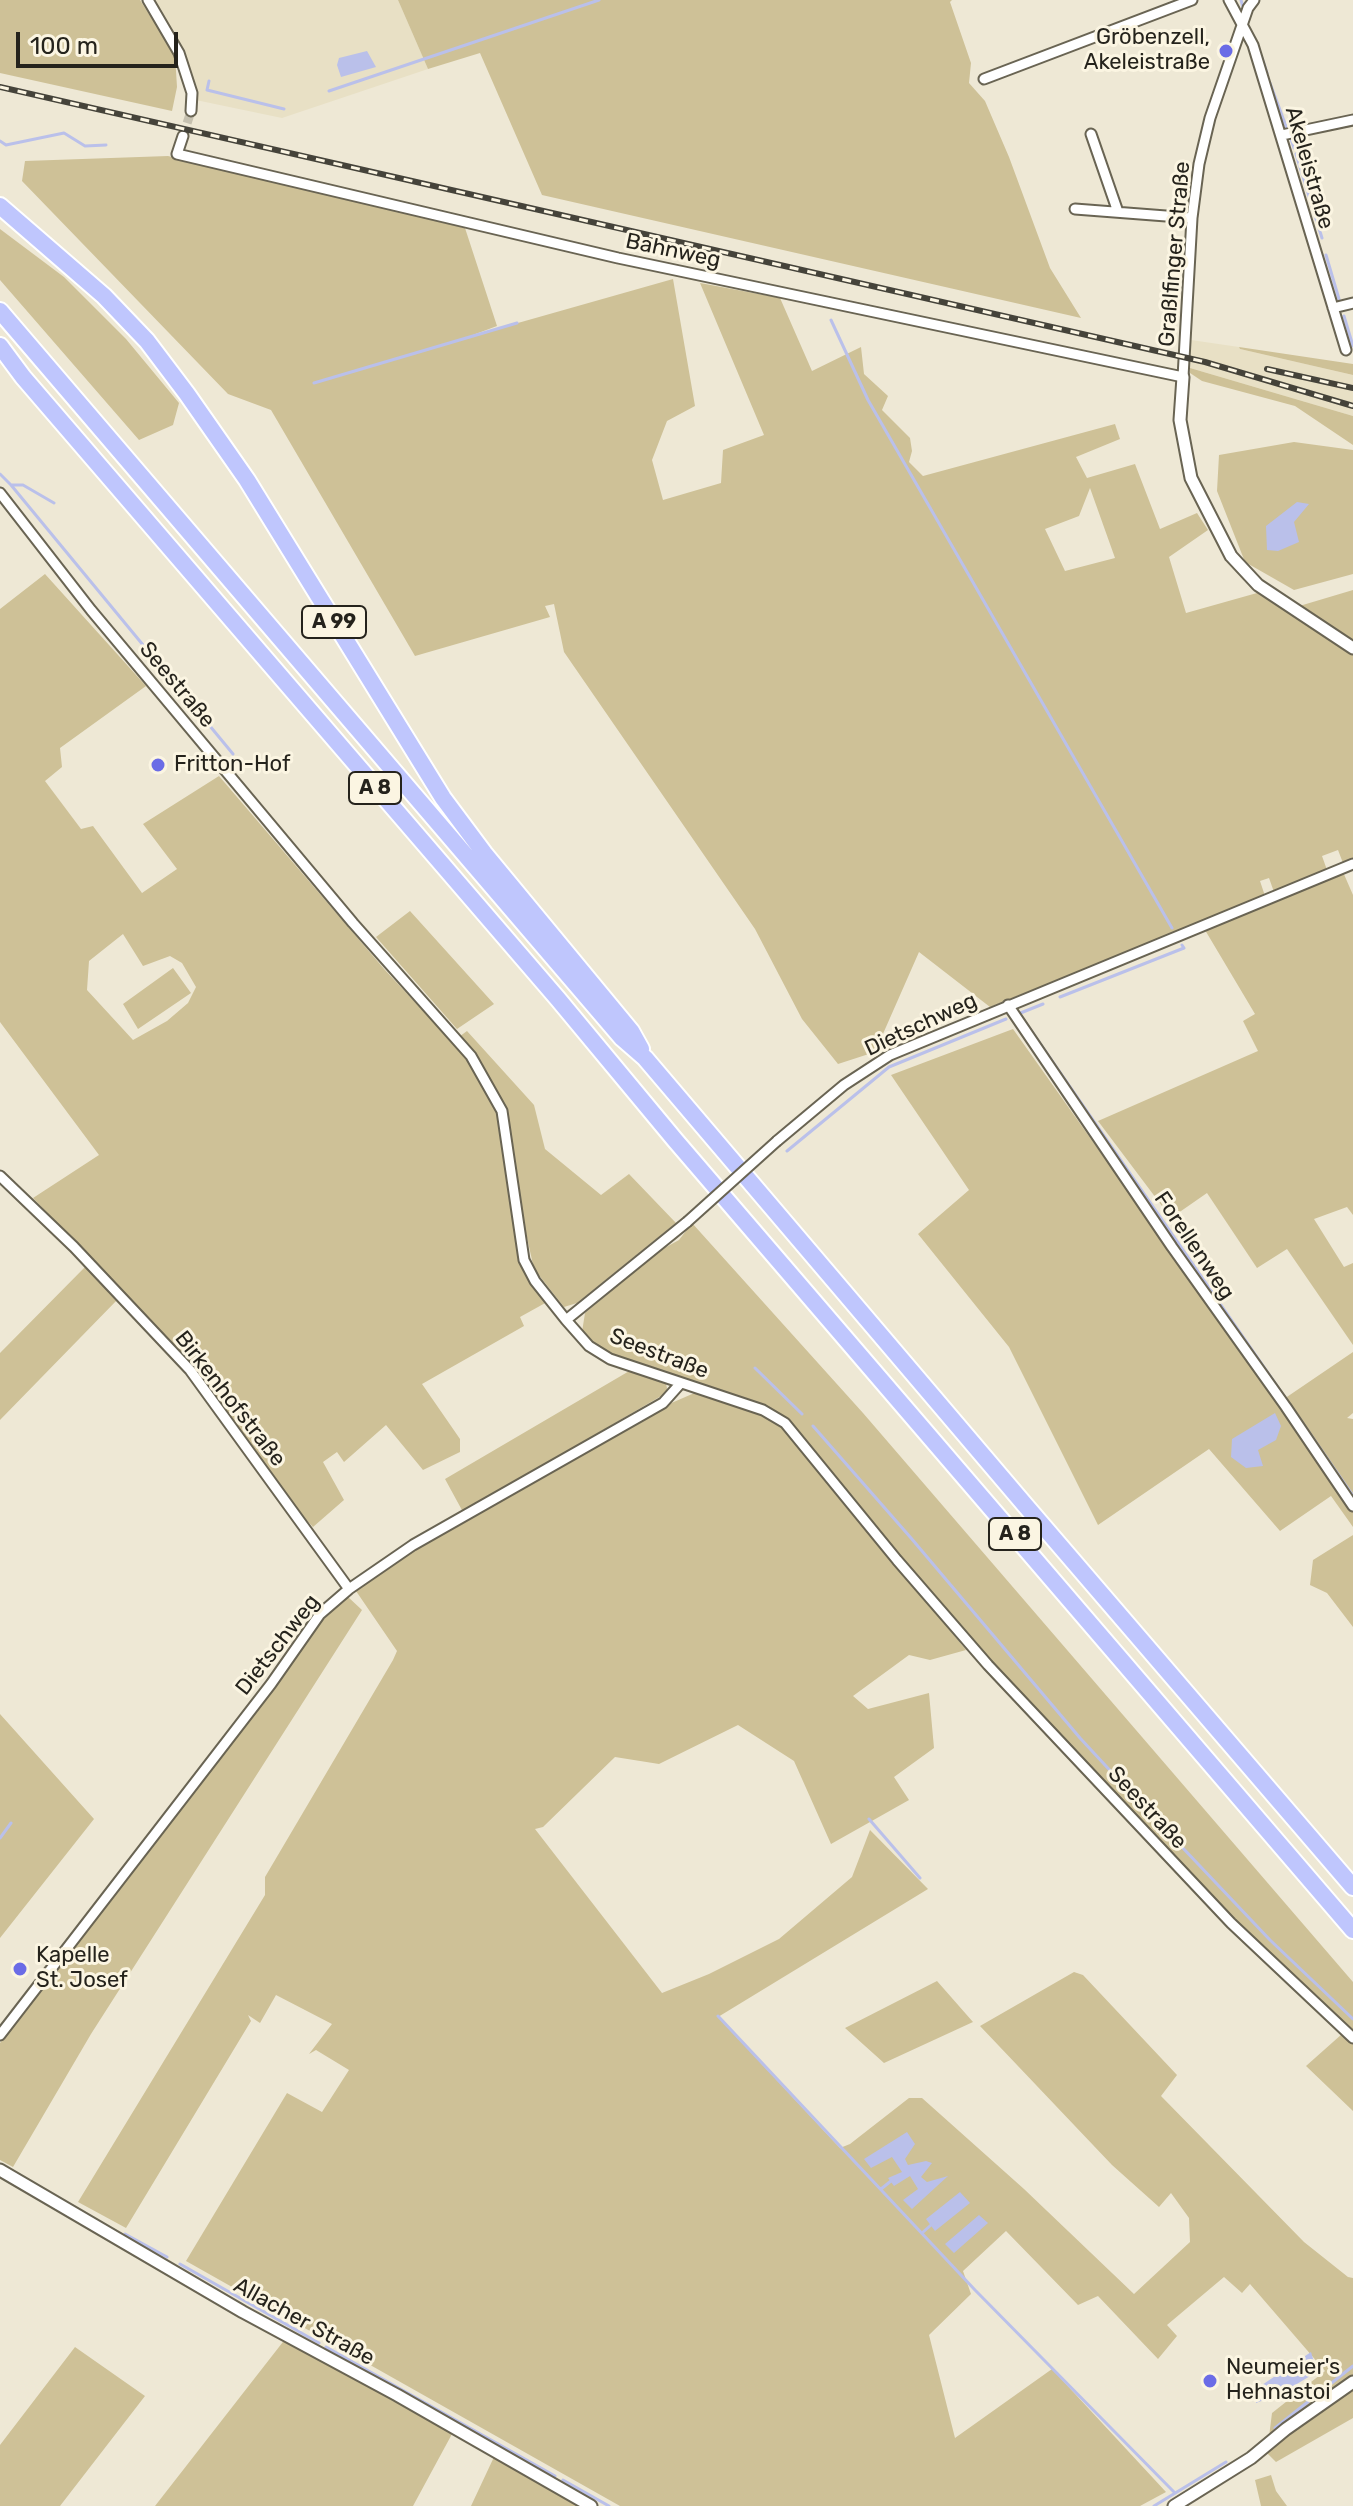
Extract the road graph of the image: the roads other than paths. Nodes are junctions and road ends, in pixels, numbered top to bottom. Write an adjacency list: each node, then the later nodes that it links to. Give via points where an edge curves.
1 (148, 0): 7 (street, via 179,53 192,93)
2 (1192, 0): 6 (street)
3 (1229, 0): 5 (street, Akeleistraße)
4 (1254, 0): 5 (street, Graßlfinger Straße)
5 (1242, 26): 10 (street, Akeleistraße); 15 (street, Graßlfinger Straße, via 1210,118)
6 (984, 79)
7 (191, 111)
8 (1353, 120): 10 (street)
9 (1091, 134): 14 (street)
10 (1282, 135): 17 (street, Akeleistraße)
11 (183, 136): 23 (street, Bahnweg, via 177,154 618,258)
12 (0, 206): 28 (highway, A 99, via 104,296 147,341 247,480 443,798 631,1031)
13 (1075, 209): 14 (street)
14 (1118, 212): 15 (street)
15 (1192, 218): 23 (street, Graßlfinger Straße)
16 (1353, 303): 17 (street)
17 (1333, 308): 20 (street, Akeleistraße)
18 (0, 311): 28 (highway, A 8, via 622,1038)
19 (0, 346): 22 (highway, A 8)
20 (1346, 350)
21 (0, 359): 22 (highway)
22 (23, 377): 35 (highway, A 8)
23 (1183, 377): 25 (street, via 1180,420 1191,478 1231,556 1258,585)
24 (0, 493): 30 (street, Seestraße, via 323,888 471,1056 502,1111 524,1260)
25 (1353, 648)
26 (1353, 864): 27 (street, Dietschweg)
27 (1008, 1005): 30 (street, Dietschweg, bridge, via 890,1055 844,1085); 32 (street, Forellenweg)
28 (645, 1058): 34 (highway, A 8)
29 (0, 1176): 33 (street, Birkenhofstraße, via 190,1370)
30 (566, 1320): 31 (street, Seestraße, via 589,1346 610,1359)
31 (680, 1384): 33 (street, Dietschweg, via 663,1403 413,1545); 37 (street, Seestraße, via 763,1410 785,1423 988,1665 1231,1923)
32 (1353, 1506)
33 (349, 1589): 36 (street, Dietschweg, via 320,1614)
34 (1353, 1887)
35 (1353, 1930)
36 (0, 2035)
37 (1353, 2038)
38 (0, 2170): 40 (street, Allacher Straße)
39 (1353, 2382): 41 (street, via 1251,2458)
40 (591, 2506)
41 (1174, 2506)

